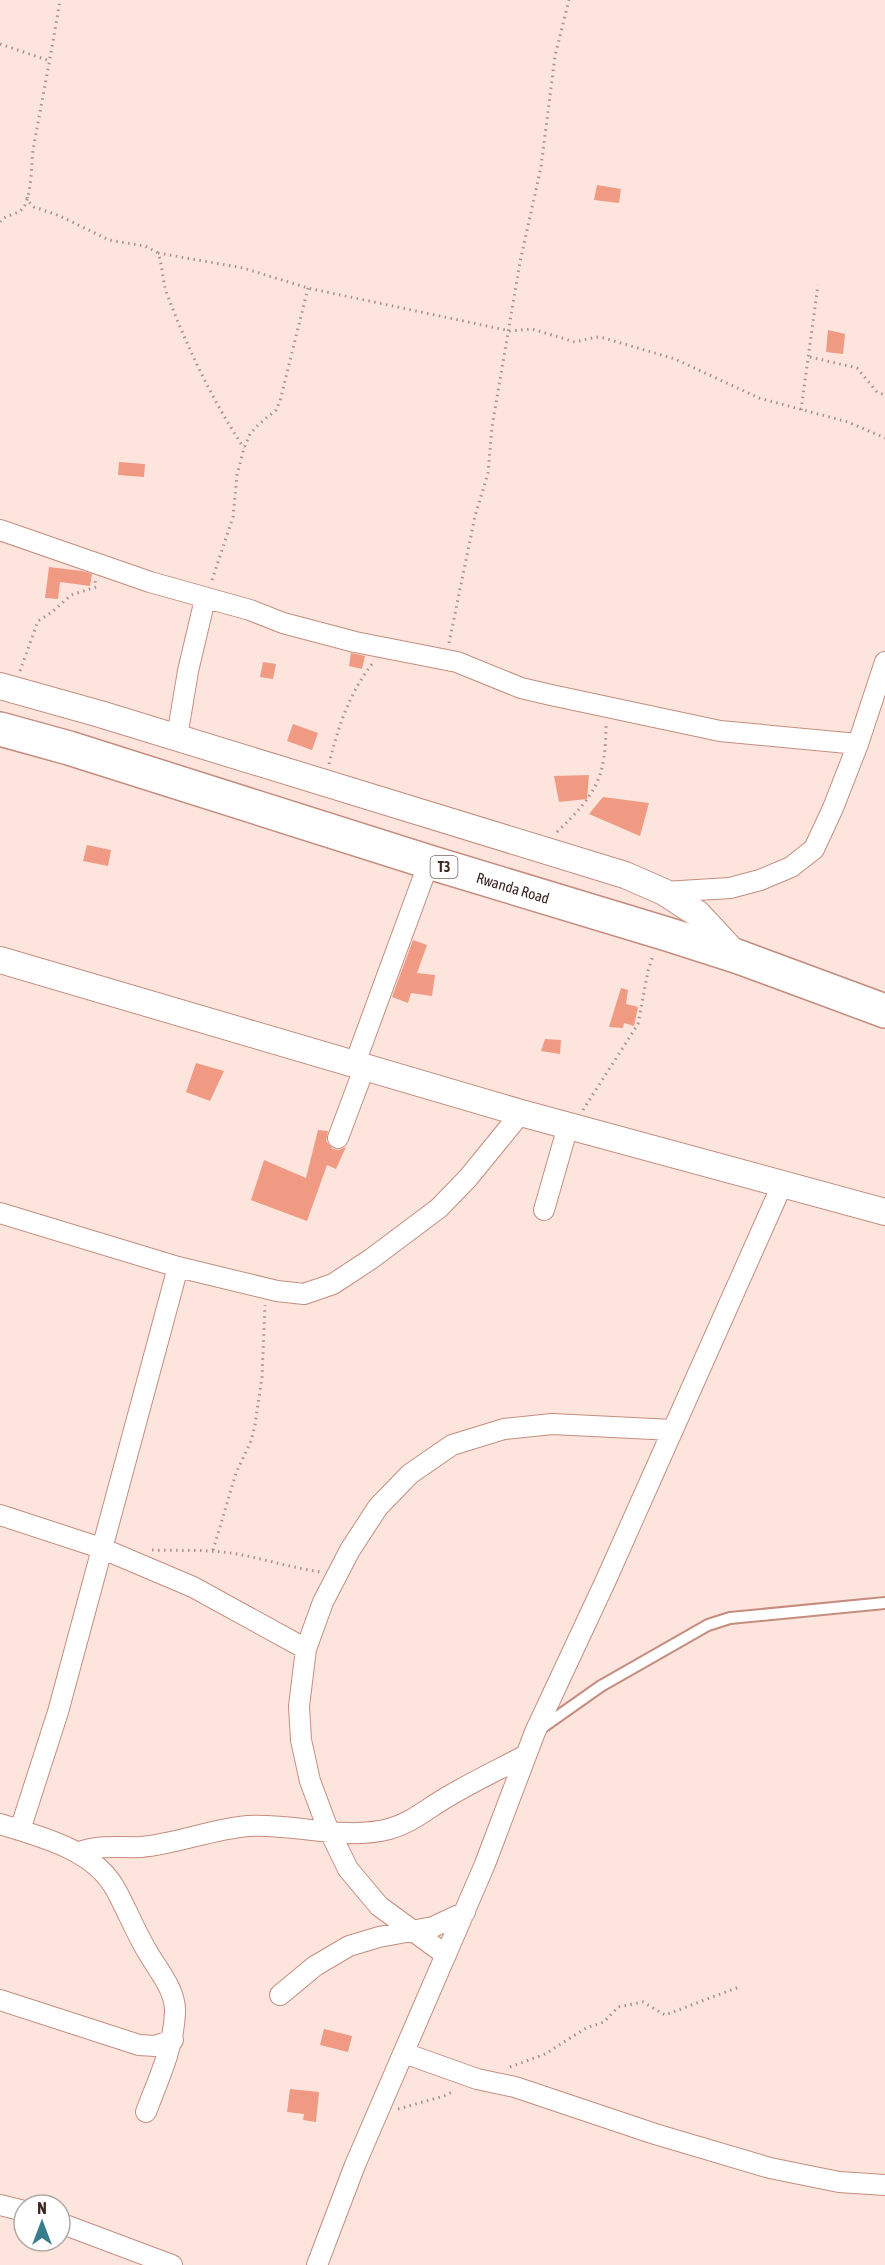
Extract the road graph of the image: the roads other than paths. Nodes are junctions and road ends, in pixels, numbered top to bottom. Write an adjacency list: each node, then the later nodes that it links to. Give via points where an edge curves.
1 (0, 530): 2 (street)
2 (205, 599): 6 (street); 7 (street, via 314,632 446,660 521,688 606,707 720,731)
3 (885, 662): 7 (street)
4 (7, 688): 6 (street)
5 (0, 729): 8 (highway, Rwanda Road / T3)
6 (177, 737): 9 (street, via 625,875)
7 (858, 744): 9 (street, via 814,849 791,867 730,888)
8 (429, 862): 10 (highway, Rwanda Road / T3); 13 (street)
9 (664, 892): 10 (street, via 698,914)
10 (739, 957): 12 (highway, Rwanda Road / T3)
11 (0, 960): 13 (street)
12 (885, 1011)
13 (360, 1065): 14 (street); 16 (street)
14 (521, 1113): 15 (street); 21 (street, via 439,1208 333,1284 304,1294)
15 (570, 1127): 17 (street); 18 (street)
16 (338, 1138)
17 (782, 1185): 19 (street); 22 (street)
18 (544, 1210)
19 (885, 1212)
20 (0, 1214): 21 (street)
21 (178, 1267): 24 (street)
22 (673, 1430): 26 (street, via 552,1424 504,1430 452,1445 410,1474 378,1507 337,1574); 27 (street)
23 (0, 1515): 24 (street)
24 (101, 1548): 26 (street, via 193,1587); 30 (street, via 58,1712)
25 (885, 1603): 27 (lane, via 730,1618 708,1625 601,1686)
26 (306, 1649): 31 (street, via 299,1706 301,1740 310,1781)
27 (535, 1732): 28 (street)
28 (526, 1755): 31 (street, via 389,1829); 33 (street)
29 (0, 1824): 30 (street)
30 (20, 1830): 32 (street)
31 (330, 1833): 32 (street, via 249,1826 142,1846 108,1846); 34 (street, via 348,1869 371,1897)
32 (78, 1853): 38 (street, via 100,1868 115,1888 137,1935 172,1993 176,2011)
33 (465, 1912): 34 (street); 35 (street)
34 (414, 1932): 35 (street); 36 (street, via 379,1936 349,1946 315,1966)
35 (446, 1955): 39 (street)
36 (280, 1995)
37 (0, 2000): 38 (street, via 139,2045 155,2046)
38 (173, 2040): 40 (street)
39 (404, 2053): 41 (street, via 770,2168 839,2182); 44 (street)
40 (146, 2112)
41 (885, 2185)
42 (72, 2228): 43 (street)
43 (172, 2265)
44 (317, 2265)

